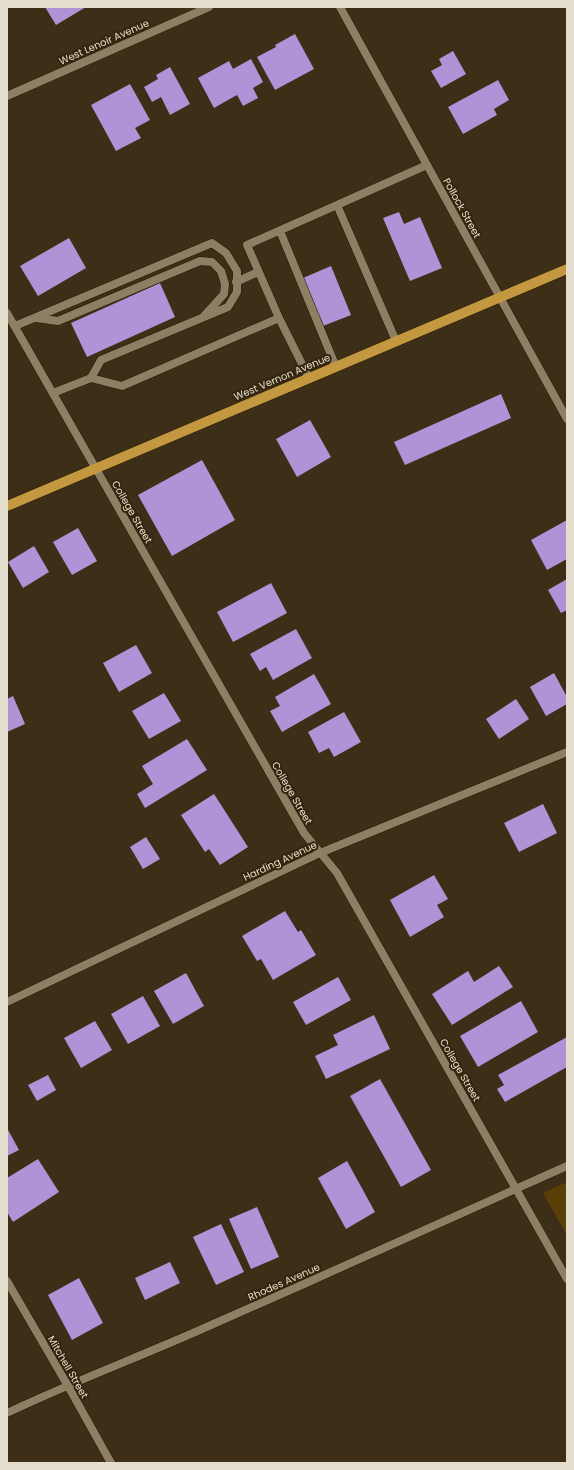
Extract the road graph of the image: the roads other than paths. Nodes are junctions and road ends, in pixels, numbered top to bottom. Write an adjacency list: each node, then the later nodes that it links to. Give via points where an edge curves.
1 (209, 7): 3 (street, West Lenoir Avenue)
2 (340, 7): 4 (street, Pollock Street)
3 (7, 96)
4 (427, 165): 5 (street); 10 (street, Pollock Street)
5 (336, 205): 6 (street); 16 (street)
6 (280, 231): 8 (street, via 247,245); 17 (street)
7 (567, 269): 10 (main road, West Vernon Avenue)
8 (258, 272): 9 (street); 14 (street)
9 (236, 282): 12 (street, via 237,271 226,253 212,244); 13 (street, via 236,292 228,307)
10 (500, 297): 16 (main road, West Vernon Avenue); 21 (street, Pollock Street)
11 (7, 313): 15 (street, College Street)
12 (35, 318): 13 (street, via 58,321 200,261 212,262 221,271 225,284 224,294); 15 (street)
13 (202, 318): 18 (street, via 102,360)
14 (279, 318): 18 (street, via 122,386); 19 (street)
15 (15, 326): 20 (street, College Street)
16 (396, 341): 17 (main road, West Vernon Avenue)
17 (336, 367): 19 (main road, West Vernon Avenue)
18 (91, 378): 20 (street)
19 (309, 378): 22 (main road, West Vernon Avenue)
20 (53, 394): 22 (street, College Street)
21 (567, 420)
22 (96, 469): 23 (main road, West Vernon Avenue); 25 (street, College Street, via 304,833)
23 (7, 506)
24 (567, 752): 25 (street, Harding Avenue)
25 (320, 853): 26 (street, Harding Avenue); 28 (street, College Street, via 337,873)
26 (7, 1002)
27 (567, 1166): 28 (street, Rhodes Avenue)
28 (516, 1189): 29 (street, College Street); 31 (street, Rhodes Avenue)
29 (567, 1279)
30 (7, 1281): 31 (street, Mitchell Street)
31 (68, 1386): 32 (street, Rhodes Avenue); 33 (street, Mitchell Street)
32 (7, 1413)
33 (111, 1463)

